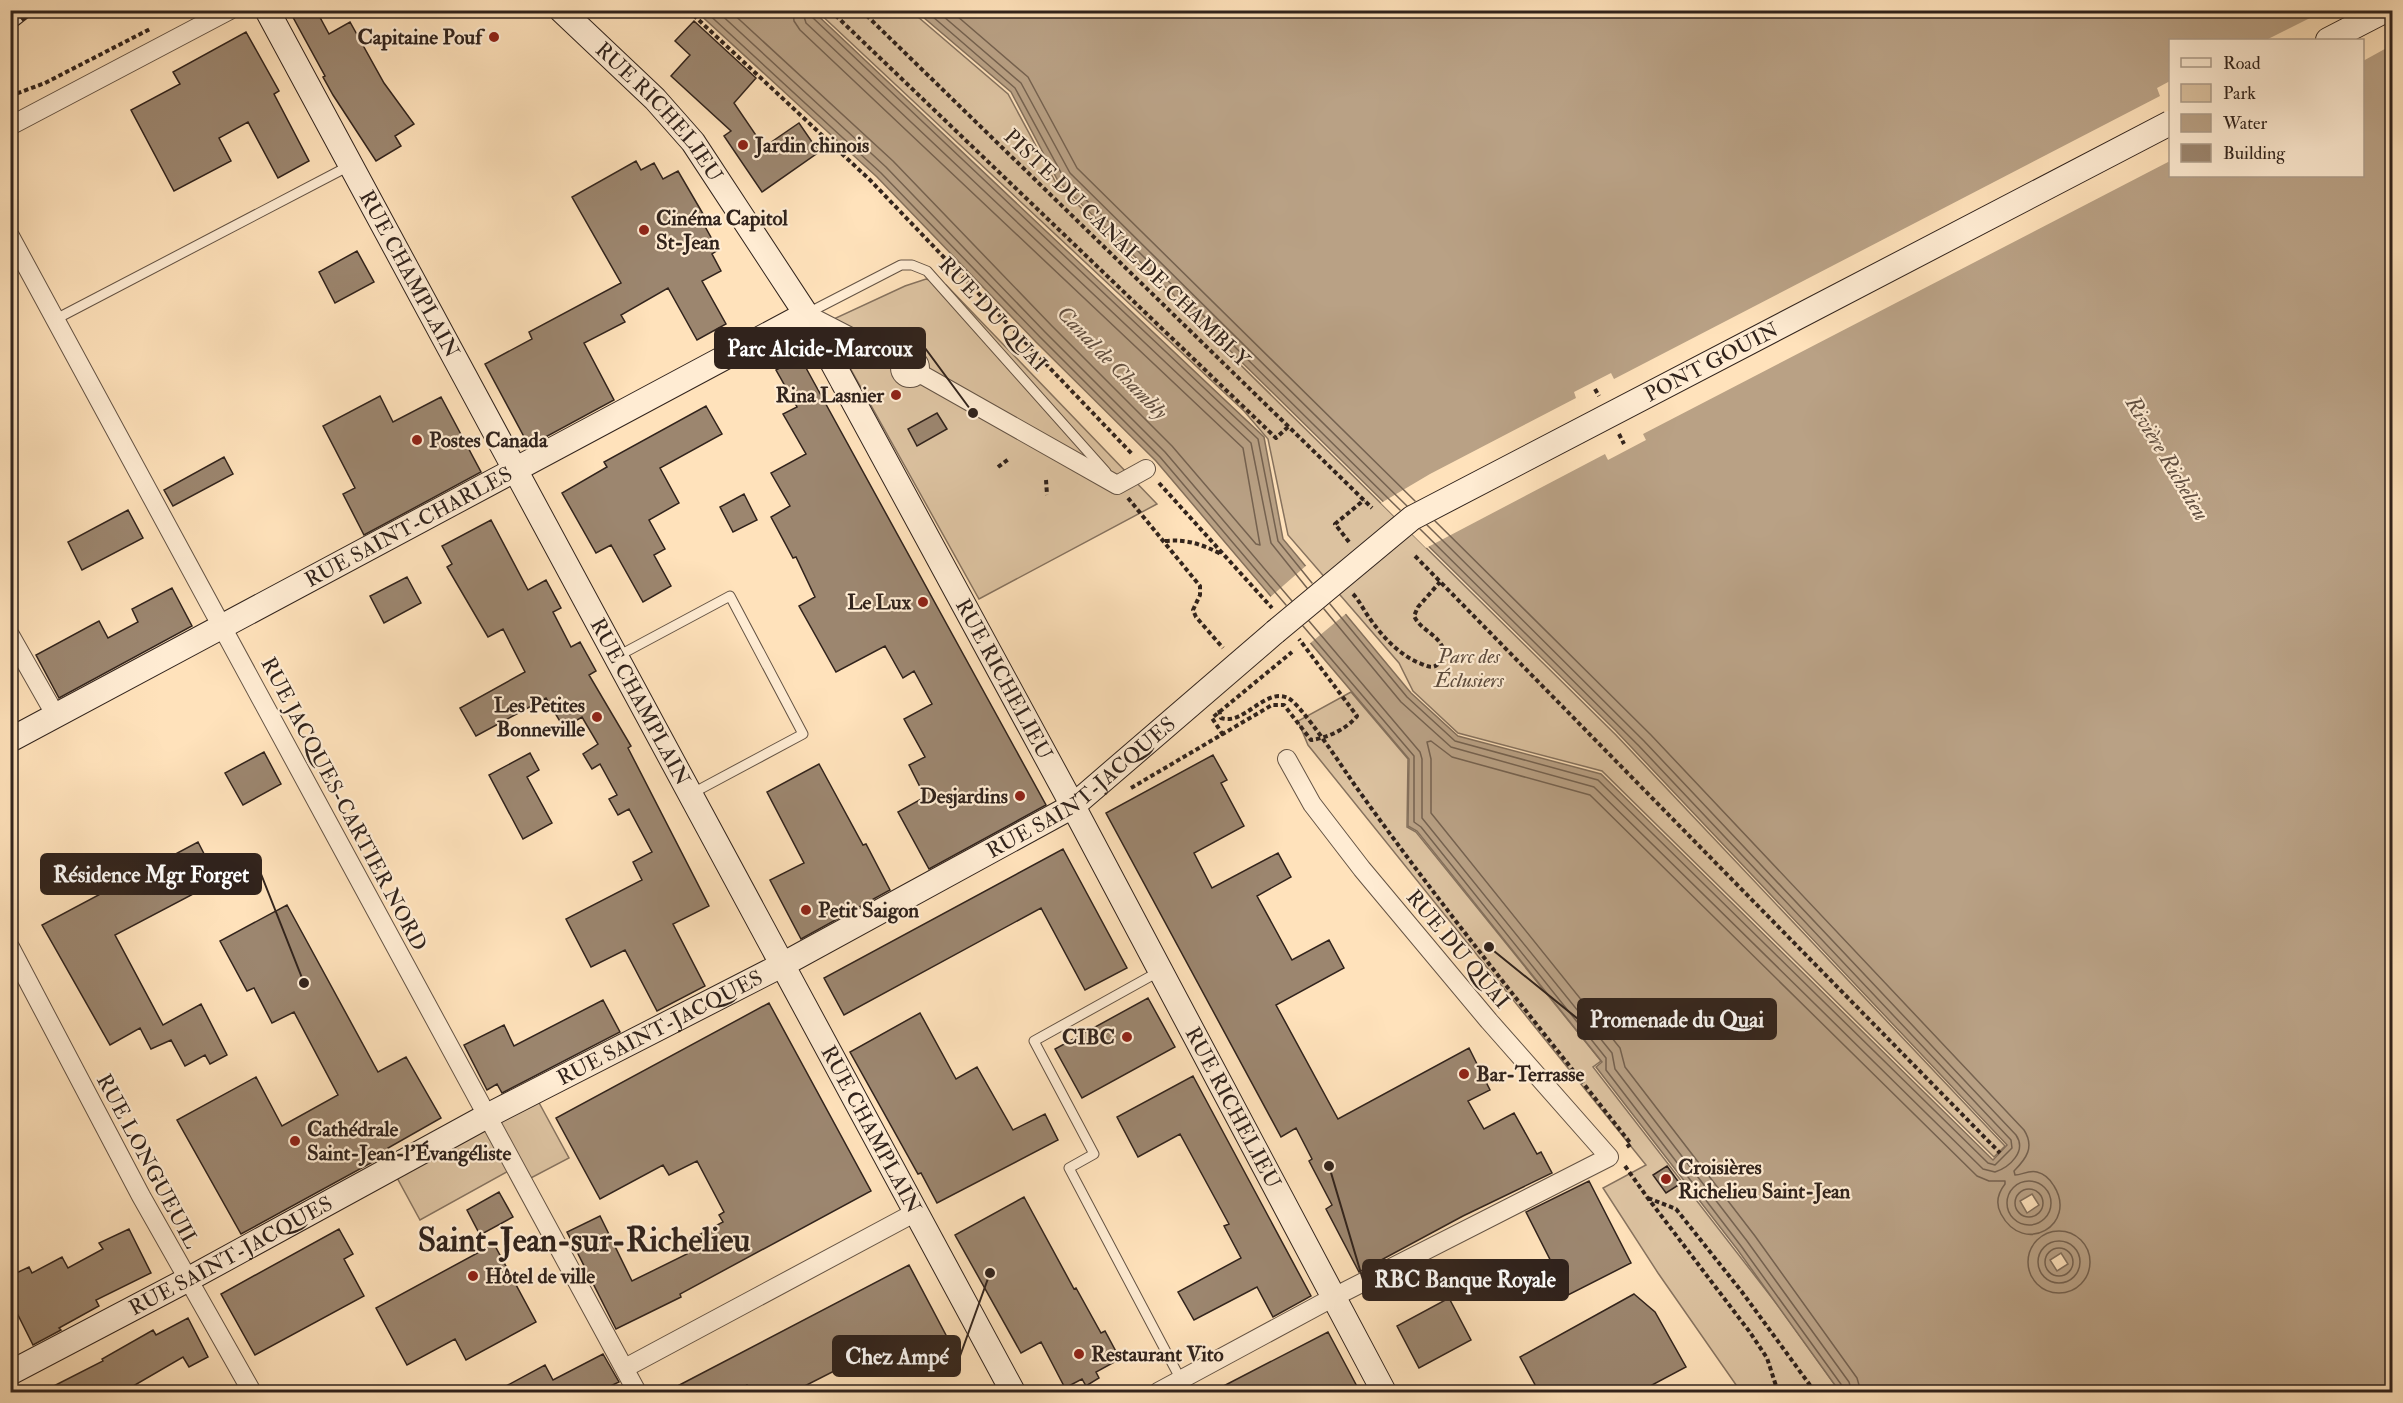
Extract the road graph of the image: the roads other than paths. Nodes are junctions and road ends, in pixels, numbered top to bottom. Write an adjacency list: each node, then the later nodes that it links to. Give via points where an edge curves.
1 (230, 10): 7 (street)
2 (267, 10): 8 (street, RUE CHAMPLAIN)
3 (561, 10): 10 (street, RUE RICHELIEU, via 655,99 693,142)
4 (2386, 10): 5 (street)
5 (2330, 39)
6 (2169, 124): 16 (street, PONT GOUIN, bridge, via 1412,518)
7 (10, 126)
8 (351, 165): 11 (lane); 13 (street, RUE CHAMPLAIN)
9 (10, 236): 11 (street, RUE JACQUES-CARTIER NORD)
10 (806, 314): 13 (street, RUE SAINT-CHARLES); 14 (street, via 901,363 902,374 908,378 919,373); 14 (lane, RUE DU QUAI, via 901,265 927,271); 23 (street, RUE RICHELIEU)
11 (56, 319): 15 (street, RUE JACQUES-CARTIER NORD)
12 (1146, 469): 14 (street)
13 (515, 470): 15 (street, RUE SAINT-CHARLES); 18 (street, RUE CHAMPLAIN)
14 (1117, 485)
15 (222, 627): 19 (street, RUE SAINT-CHARLES); 27 (street, RUE JACQUES-CARTIER NORD)
16 (1282, 627): 23 (street, RUE SAINT-JACQUES)
17 (10, 634): 19 (street)
18 (616, 657): 22 (street, RUE CHAMPLAIN); 22 (lane, via 730,596 803,734)
19 (56, 716): 20 (street, RUE SAINT-CHARLES)
20 (10, 740)
21 (1287, 759): 30 (street, RUE DU QUAI, via 1312,804 1362,869 1489,1021 1616,1157)
22 (690, 794): 25 (street, RUE CHAMPLAIN)
23 (1073, 806): 25 (street, RUE SAINT-JACQUES); 26 (street, RUE RICHELIEU)
24 (10, 947): 29 (street, RUE LONGUEUIL)
25 (782, 965): 27 (street, RUE SAINT-JACQUES); 28 (street, RUE CHAMPLAIN)
26 (1160, 970): 30 (street, RUE RICHELIEU); 33 (lane, via 1034,1041 1094,1154 1069,1168)
27 (487, 1116): 29 (street, RUE SAINT-JACQUES); 31 (street, RUE JACQUES-CARTIER NORD)
28 (916, 1212): 31 (street); 36 (street, RUE CHAMPLAIN)
29 (187, 1280): 32 (street, RUE SAINT-JACQUES); 35 (street, RUE LONGUEUIL)
30 (1334, 1297): 33 (street); 38 (street, RUE RICHELIEU)
31 (624, 1368): 34 (street, RUE JACQUES-CARTIER NORD)
32 (10, 1372)
33 (1181, 1380): 37 (street)
34 (634, 1391)
35 (252, 1392)
36 (1013, 1392)
37 (1158, 1392)
38 (1384, 1392)

